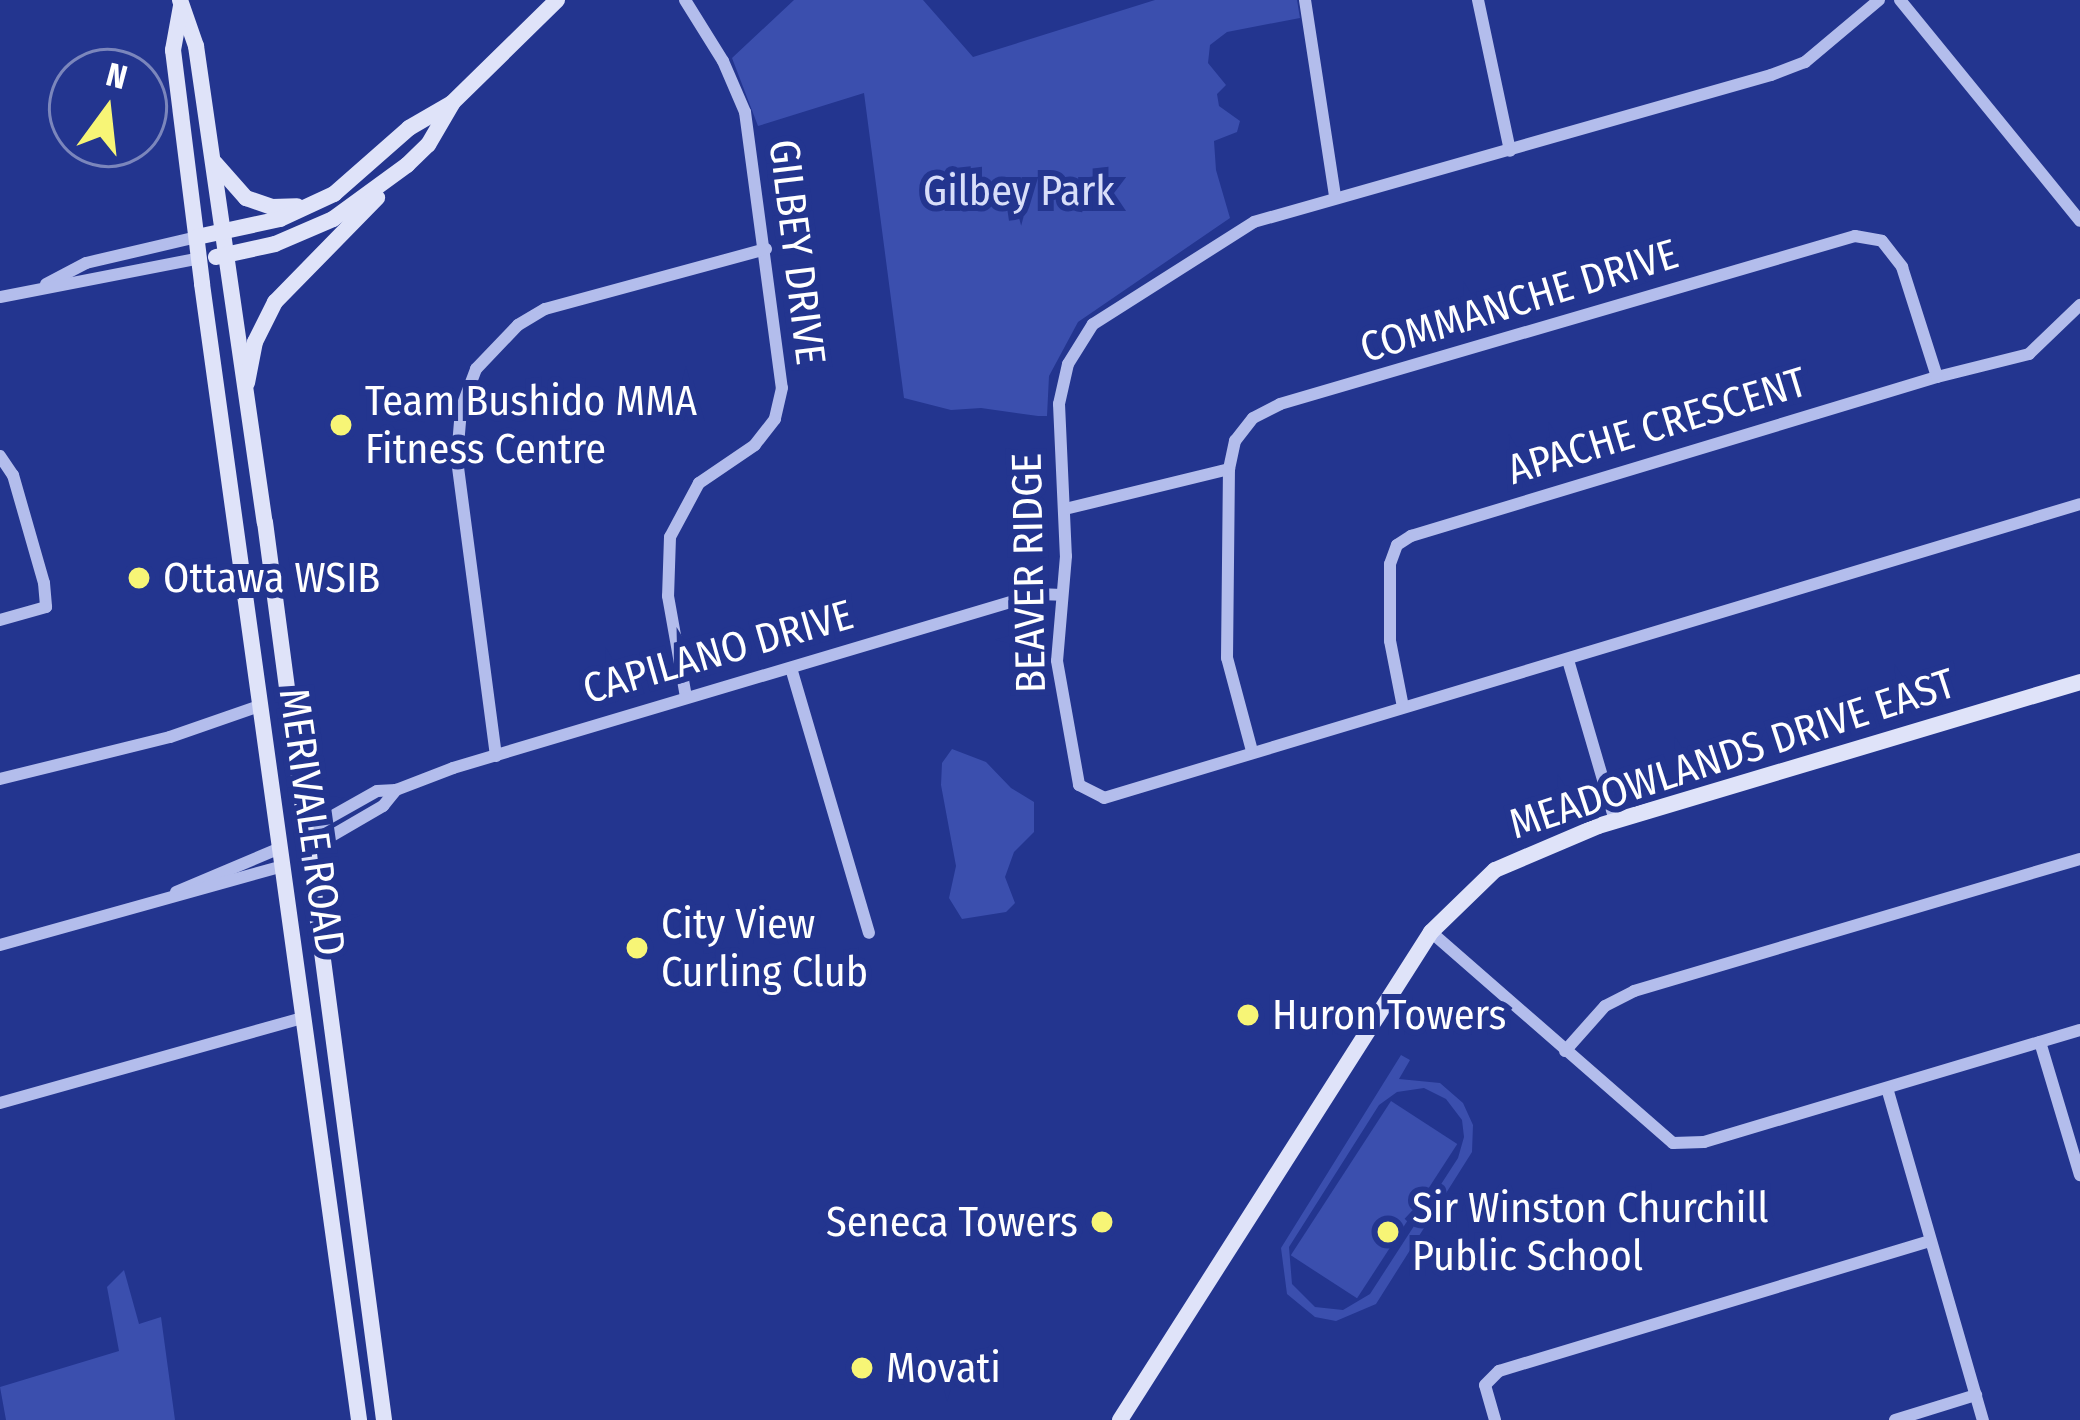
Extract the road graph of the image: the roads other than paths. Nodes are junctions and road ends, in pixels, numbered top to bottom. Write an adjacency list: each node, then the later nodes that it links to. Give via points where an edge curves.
1 (557, 0): 8 (main road)
2 (686, 0): 17 (street, GILBEY DRIVE, via 745,112)
3 (1304, 0): 12 (street)
4 (1478, 0): 9 (street)
5 (1879, 0): 9 (street, BEAVER RIDGE, via 1805,62)
6 (1900, 0): 14 (street)
7 (181, 3): 10 (main road, MERIVALE ROAD, via 196,46); 16 (main road, MERIVALE ROAD, via 173,50)
8 (452, 103): 11 (main road); 13 (main road)
9 (1510, 151): 12 (street, BEAVER RIDGE)
10 (212, 156): 13 (main road, via 229,184 254,201); 15 (main road, MERIVALE ROAD)
11 (407, 165): 18 (main road, via 318,228); 24 (main road, via 275,302 255,342)
12 (1335, 197): 28 (street, BEAVER RIDGE, via 1239,229 1106,312 1082,337 1060,386)
13 (316, 204): 15 (main road)
14 (2080, 221)
15 (222, 233): 16 (main road); 18 (main road, MERIVALE ROAD)
16 (197, 237): 19 (main road, MERIVALE ROAD); 20 (street, via 86,263)
17 (766, 249): 34 (street, GILBEY DRIVE, via 782,358 775,419 755,445 699,483 670,537 668,596); 38 (street, via 545,309 476,369 461,409 457,458)
18 (225, 256): 19 (main road); 24 (main road, MERIVALE ROAD)
19 (200, 259): 20 (street); 35 (main road, MERIVALE ROAD)
20 (45, 284): 21 (street)
21 (0, 297)
22 (2080, 304): 23 (street, APACHE CRESCENT, via 2029,354)
23 (1937, 376): 26 (street, COMMANCHE DRIVE, via 1902,267 1882,241 1855,236 1280,404 1253,418 1234,441); 36 (street, APACHE CRESCENT, via 1397,545 1390,641)
24 (245, 396): 41 (main road, MERIVALE ROAD)
25 (0, 456): 30 (street, via 13,475 46,607)
26 (1229, 469): 28 (street); 37 (street, via 1227,658)
27 (2080, 504): 31 (street, BEAVER RIDGE)
28 (1065, 509): 29 (street, BEAVER RIDGE)
29 (1062, 595): 32 (street, CAPILANO DRIVE, via 1037,594); 37 (street, BEAVER RIDGE, via 1063,708 1073,770 1090,795 1104,798)
30 (0, 620)
31 (1568, 660): 36 (street, BEAVER RIDGE); 40 (street)
32 (791, 668): 34 (street, CAPILANO DRIVE); 45 (street)
33 (2080, 682): 40 (main road, MEADOWLANDS DRIVE EAST)
34 (686, 697): 38 (street, CAPILANO DRIVE)
35 (259, 706): 39 (street); 42 (main road, MERIVALE ROAD)
36 (1403, 707): 37 (street, BEAVER RIDGE)
37 (1252, 751)
38 (496, 756): 41 (street, CAPILANO DRIVE, via 377,791)
39 (0, 779)
40 (1616, 821): 44 (main road, MEADOWLANDS DRIVE EAST, via 1496,870)
41 (308, 840): 42 (main road, CAPILANO DRIVE); 56 (main road, MERIVALE ROAD)
42 (282, 857): 46 (street, via 204,892); 47 (main road, MERIVALE ROAD)
43 (2080, 860): 50 (street, via 1634,991 1605,1006)
44 (1430, 932): 50 (street); 61 (main road, MEADOWLANDS DRIVE EAST)
45 (869, 933)
46 (0, 945)
47 (302, 1018): 52 (street); 55 (main road, MERIVALE ROAD)
48 (2080, 1030): 49 (street)
49 (2040, 1042): 51 (street); 53 (street)
50 (1564, 1051): 51 (street, via 1673,1143 1704,1142)
51 (1887, 1088): 54 (street)
52 (0, 1103)
53 (2080, 1174)
54 (1930, 1241): 58 (street); 62 (street, via 1499,1371 1485,1385)
55 (344, 1312): 56 (main road); 57 (main road, MERIVALE ROAD)
56 (371, 1324): 57 (main road); 60 (main road, MERIVALE ROAD)
57 (347, 1331): 59 (main road, MERIVALE ROAD)
58 (1976, 1396): 63 (street); 64 (street)
59 (359, 1420)
60 (384, 1420)
61 (1120, 1420)
62 (1496, 1420)
63 (1894, 1420)
64 (1983, 1420)

